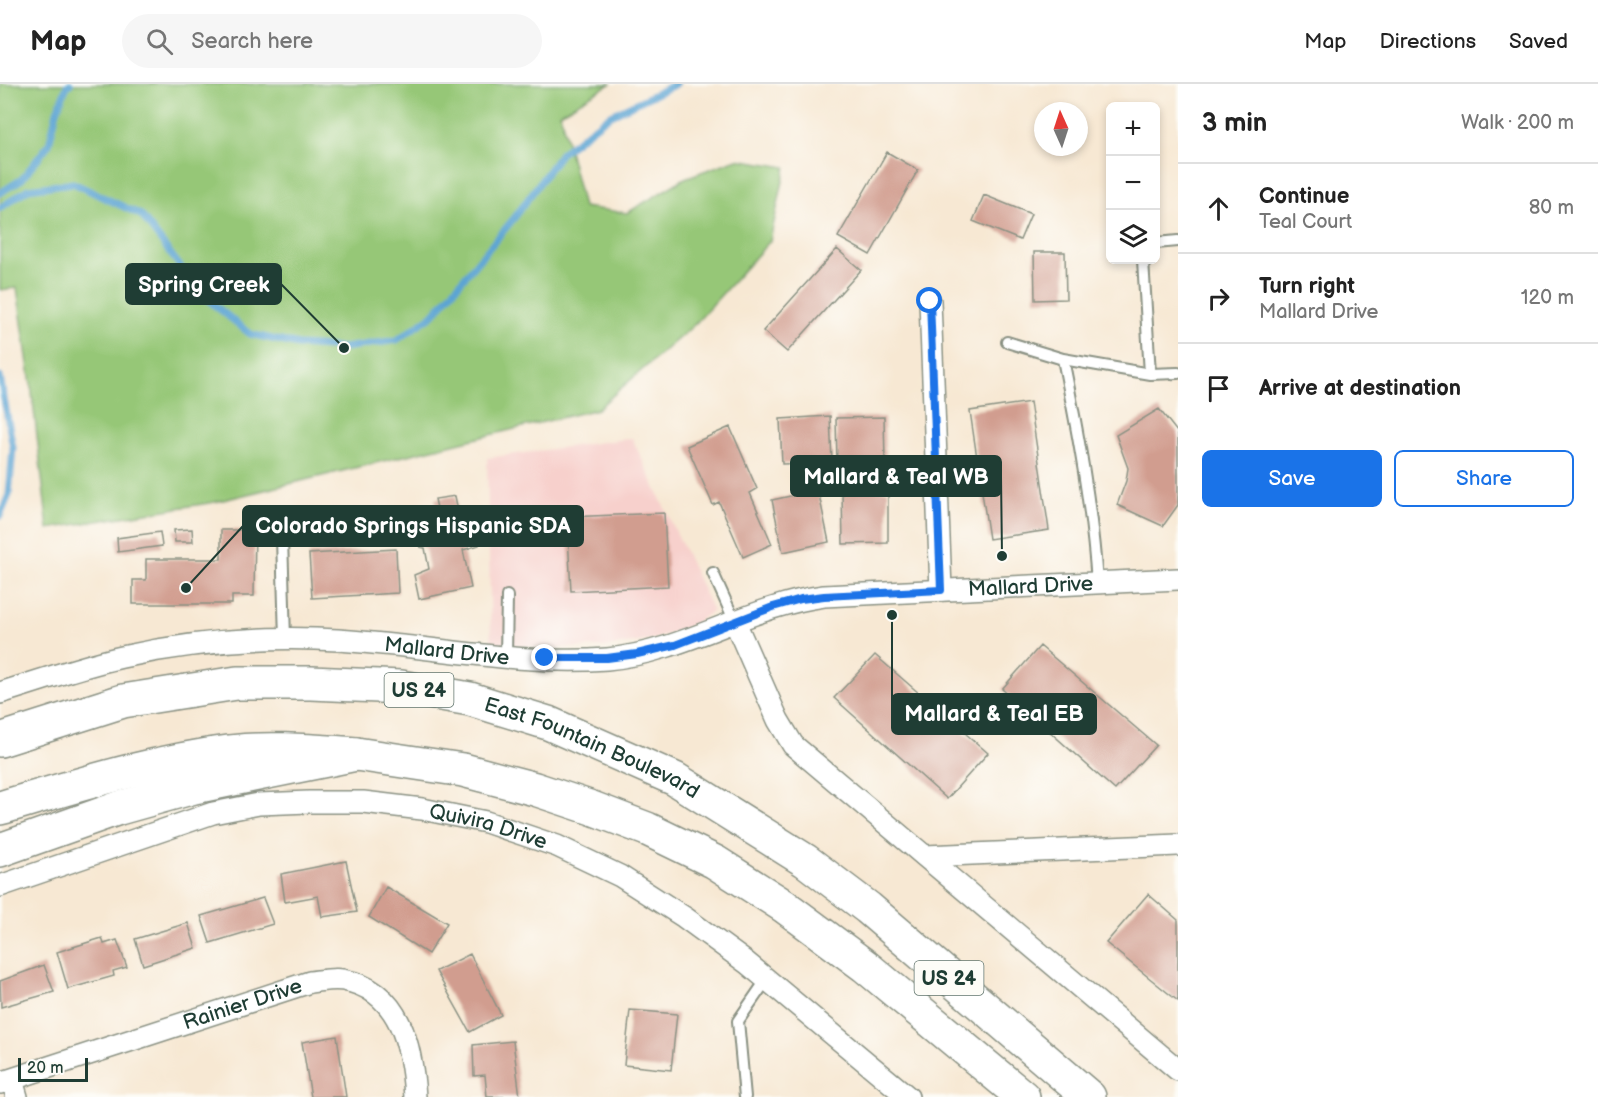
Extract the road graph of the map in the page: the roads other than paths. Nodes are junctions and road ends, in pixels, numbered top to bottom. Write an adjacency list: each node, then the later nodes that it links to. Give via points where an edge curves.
1 (1178, 241): 2 (lane)
2 (1160, 243)
3 (1143, 264): 8 (lane)
4 (930, 301): 13 (street)
5 (1007, 342): 6 (lane)
6 (1063, 359): 8 (lane); 12 (lane, via 1079,438)
7 (1178, 373): 8 (lane)
8 (1150, 374)
9 (364, 522): 16 (lane, via 292,529 282,538)
10 (713, 573): 15 (lane)
11 (1178, 579): 12 (street, Mallard Drive)
12 (1097, 583): 13 (street, Mallard Drive)
13 (941, 590): 15 (street, Mallard Drive, via 801,599)
14 (507, 596): 17 (lane)
15 (735, 622): 17 (street, Mallard Drive, via 675,645 637,654 576,659); 24 (street, via 793,745)
16 (285, 639): 17 (street, Mallard Drive); 18 (street, Mallard Drive, via 213,642 121,658)
17 (506, 656)
18 (0, 693)
19 (0, 740): 33 (highway, East Fountain Boulevard / US 24, via 123,701 237,683 402,687 470,699 548,723 675,779 806,861 868,908)
20 (356, 754): 21 (highway, US 24, via 282,749 228,752 161,764); 23 (highway, via 194,787 119,808); 32 (highway, US 24, via 463,770 535,789 647,829 715,862 784,906 865,966)
21 (0, 808)
22 (1178, 845): 24 (street)
23 (0, 850)
24 (925, 856): 27 (street)
25 (0, 886): 26 (street, Quivira Drive, via 224,811 259,804 363,802 486,822 557,846 620,876 684,917)
26 (767, 979): 30 (lane, via 738,1021); 31 (street, Quivira Drive)
27 (1178, 1070)
28 (9, 1087): 29 (street, Rainier Drive, via 310,982 341,980 366,987 388,1004 403,1030 412,1061)
29 (415, 1097)
30 (745, 1097)
31 (908, 1097)
32 (1023, 1097)
33 (1089, 1097)

